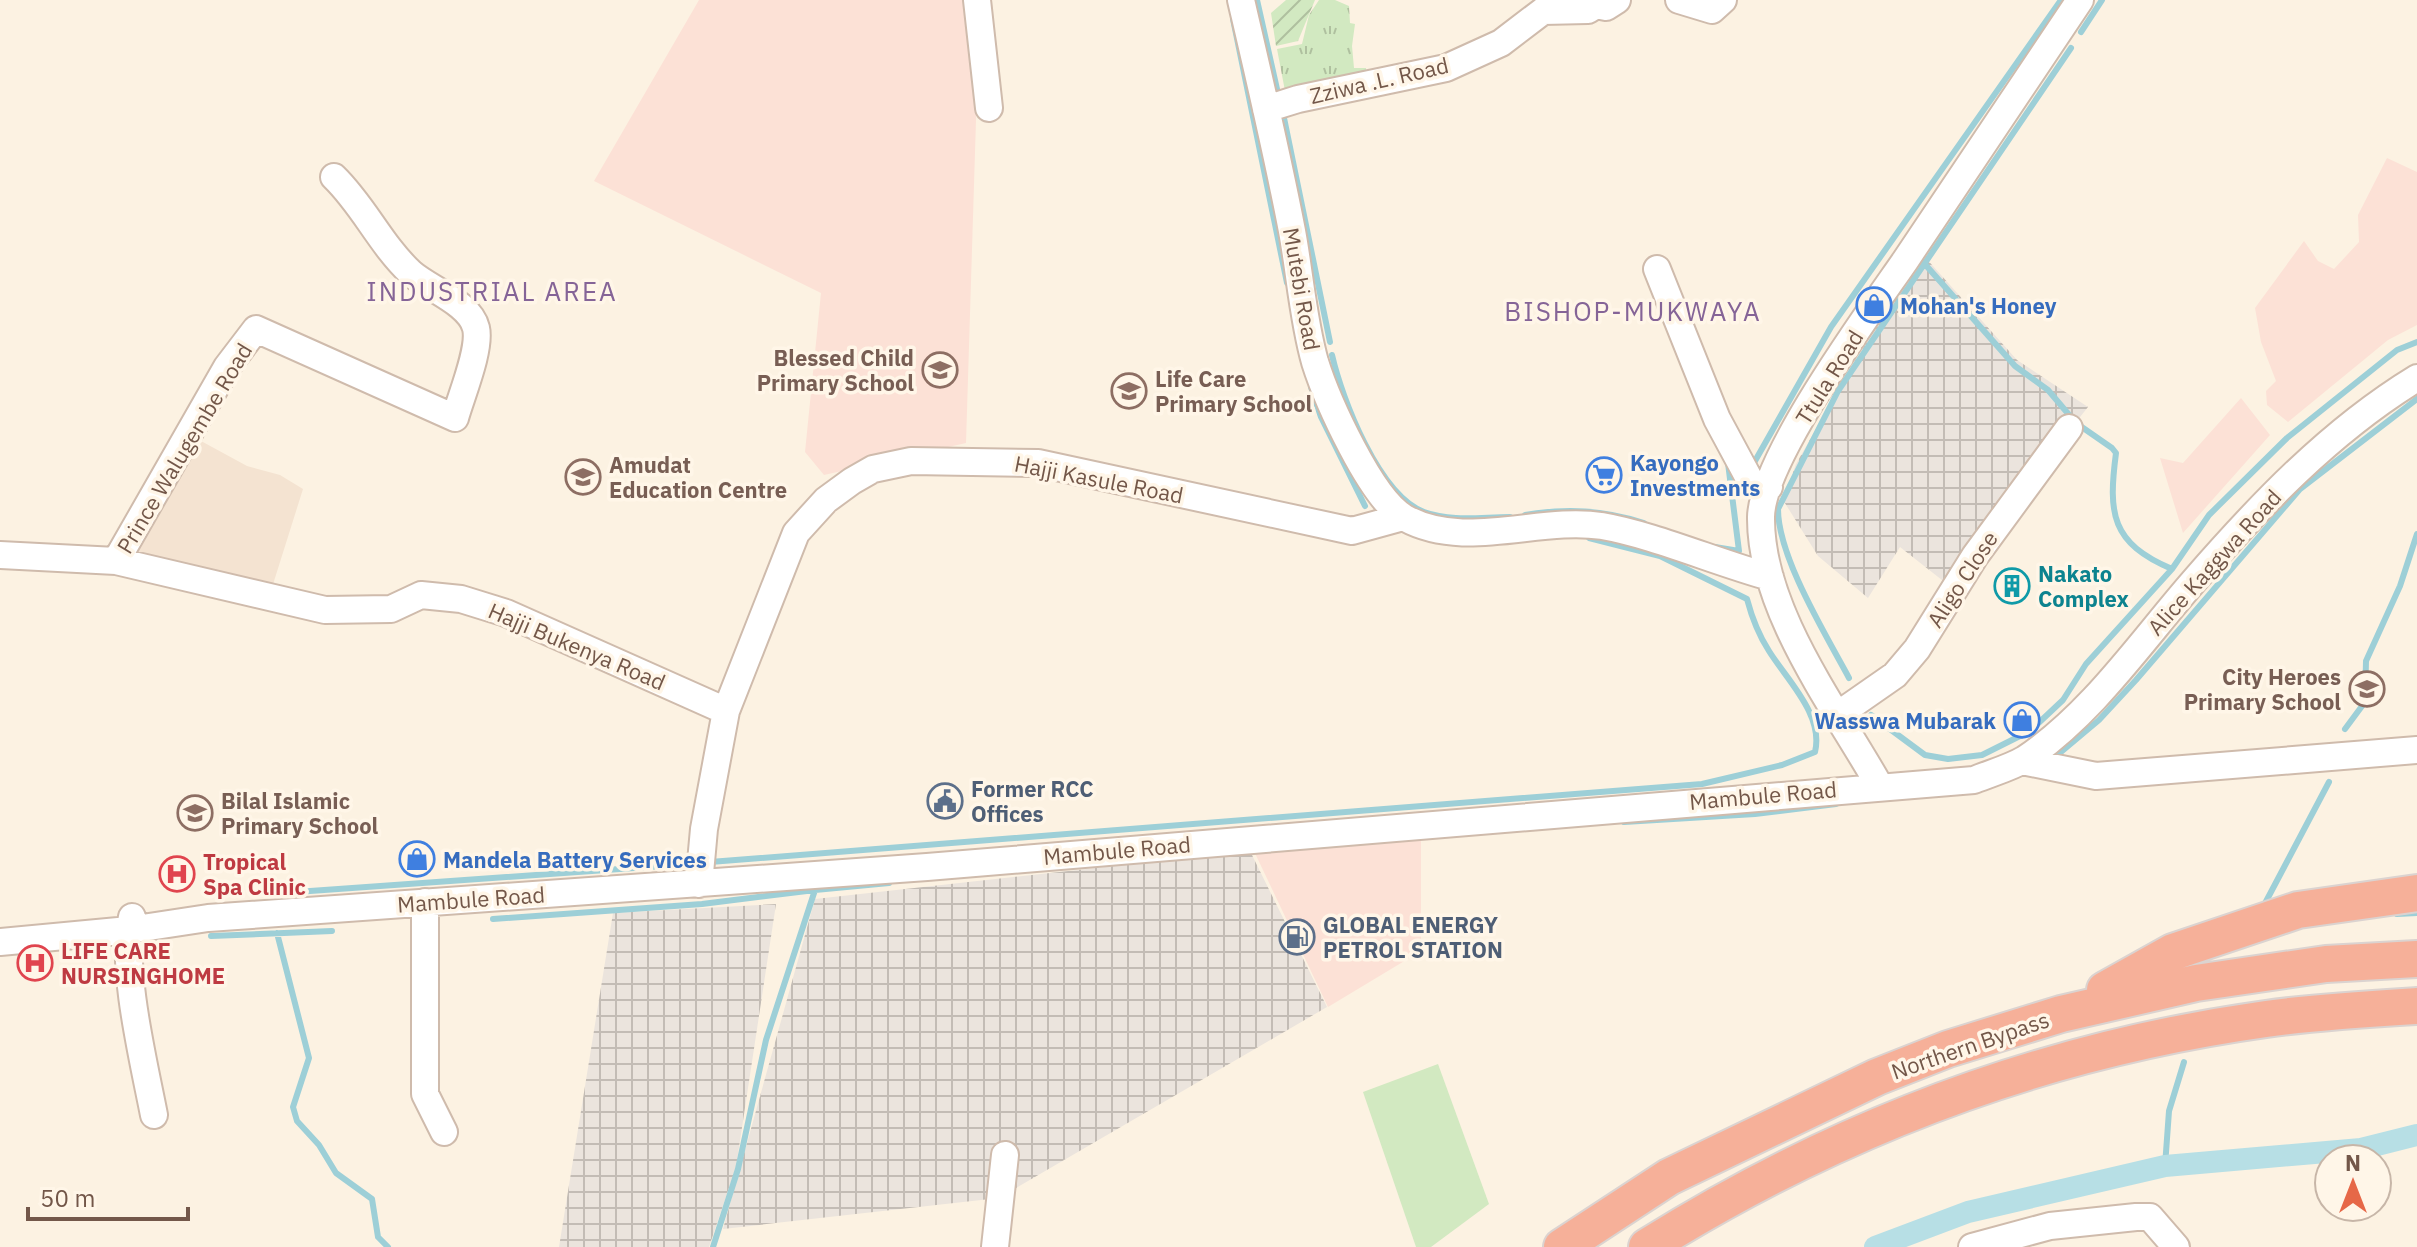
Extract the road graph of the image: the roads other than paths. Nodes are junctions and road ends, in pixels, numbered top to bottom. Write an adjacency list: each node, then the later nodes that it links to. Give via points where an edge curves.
1 (977, 0): 7 (street)
2 (1241, 0): 8 (street, Mutebi Road)
3 (1617, 0): 8 (street, Zziwa .L. Road, via 1588,10 1543,11 1501,43 1446,68)
4 (1679, 0): 5 (street, via 1712,10)
5 (1723, 0)
6 (2080, 0): 13 (street, Ttula Road, via 1835,365 1786,447)
7 (989, 108)
8 (1266, 109): 14 (street, Mutebi Road, via 1315,361 1367,474)
9 (334, 177): 16 (street, Prince Walugembe Road, via 356,198 387,249 413,275 466,312 476,327 455,418 256,329 227,367)
10 (1657, 269): 13 (street, via 1717,419 1752,484)
11 (2414, 380): 21 (street, Alice Kaggwa Road, via 2363,413 2305,462 2092,700)
12 (2069, 428): 19 (street, Aligo Close, via 1975,556 1917,649 1895,675)
13 (1769, 487): 17 (street, Ttula Road, via 1761,519)
14 (1403, 517): 17 (street, via 1458,531 1563,522 1605,526); 18 (street, Hajji Kasule Road, via 1352,531 1038,463 911,461 873,469 826,500 796,533)
15 (0, 555): 16 (street, Hajji Bukenya Road)
16 (116, 561): 18 (street, Hajji Bukenya Road, via 325,610 391,609 421,595 481,604)
17 (1770, 577): 19 (street, Ttula Road, via 1802,654)
18 (726, 711): 23 (street, Hajji Kasule Road)
19 (1839, 714): 22 (street, Ttula Road)
20 (2417, 750): 21 (street, via 2096,776)
21 (2022, 761): 22 (street, Mambule Road, via 1974,780)
22 (1879, 785): 23 (street, Mambule Road)
23 (699, 884): 25 (street, Mambule Road)
24 (2417, 893): 31 (highway, via 2298,910 2187,948)
25 (425, 902): 26 (street, Mambule Road); 35 (street, via 425,1094)
26 (131, 922): 27 (street, Mambule Road); 28 (street, Mambule Road); 34 (street, via 140,1041)
27 (0, 924)
28 (0, 942)
29 (2417, 959): 31 (highway, Northern Bypass, via 2224,978)
30 (2417, 1006): 33 (highway, Northern Bypass, via 2266,1019)
31 (2061, 1014): 38 (highway, Northern Bypass, via 1877,1077 1669,1177)
32 (2417, 1030): 33 (highway)
33 (2179, 1034): 39 (highway, Northern Bypass, via 2096,1051 1955,1093 1729,1196)
34 (154, 1115)
35 (444, 1132)
36 (1005, 1155): 37 (street)
37 (995, 1247)
38 (1562, 1247)
39 (1647, 1247)
40 (1972, 1247): 41 (street, via 2050,1226 2150,1217)
41 (2176, 1247)

